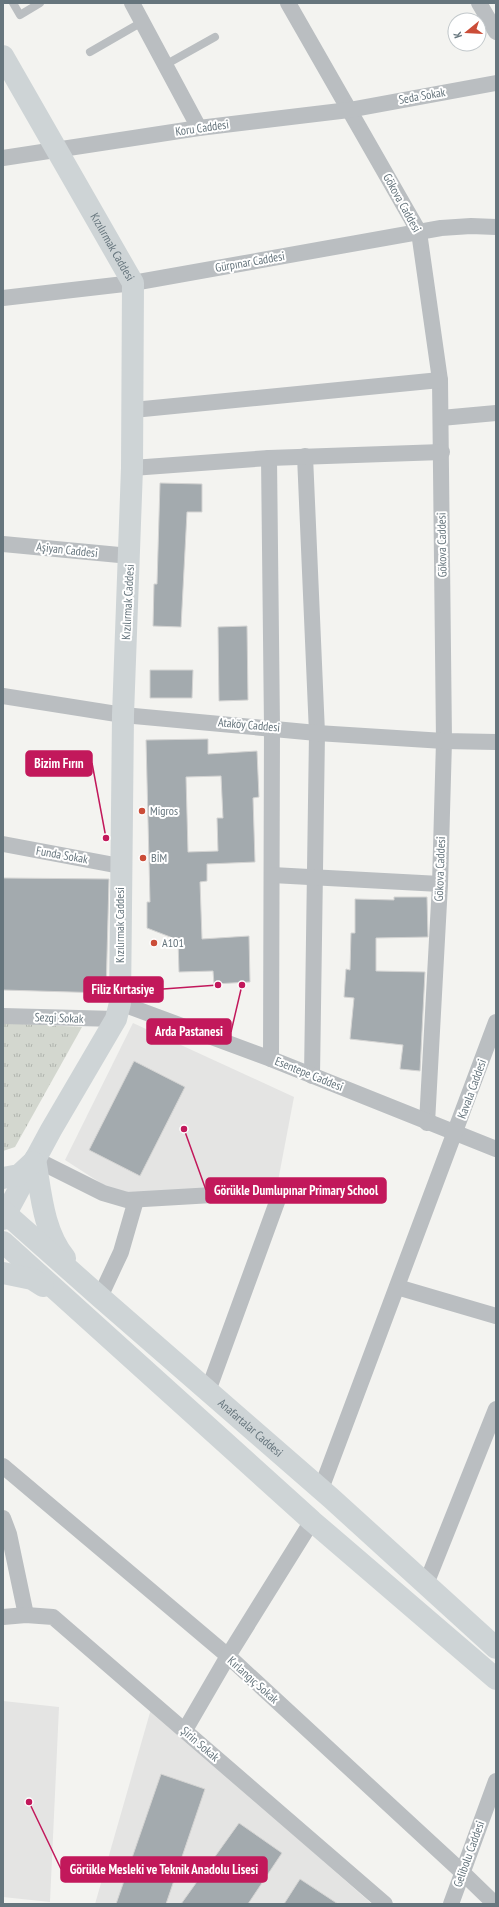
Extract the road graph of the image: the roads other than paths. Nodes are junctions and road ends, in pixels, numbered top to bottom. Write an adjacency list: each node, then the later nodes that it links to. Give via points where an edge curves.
1 (13, 3): 2 (lane, via 20,15)
2 (40, 3)
3 (132, 3): 7 (street)
4 (288, 3): 14 (street, Gökova Caddesi)
5 (479, 3): 6 (street)
6 (492, 15): 8 (street)
7 (142, 22): 10 (lane); 12 (street)
8 (496, 32)
9 (215, 37): 12 (lane)
10 (90, 52)
11 (3, 56): 16 (street, Kızılırmak Caddesi)
12 (165, 65): 15 (street)
13 (496, 83): 14 (street, Seda Sokak)
14 (349, 110): 15 (street, Koru Caddesi); 19 (street, Gökova Caddesi)
15 (199, 128): 16 (street, Koru Caddesi)
16 (56, 150): 17 (street, Koru Caddesi); 20 (street, Kızılırmak Caddesi)
17 (3, 158)
18 (496, 227): 19 (street, Gürpınar Caddesi, via 471,226)
19 (419, 232): 20 (street, Gürpınar Caddesi); 22 (street, Gökova Caddesi)
20 (133, 283): 21 (street, Gürpınar Caddesi); 23 (street, Kızılırmak Caddesi)
21 (3, 298)
22 (440, 380): 23 (street); 25 (street, Gökova Caddesi)
23 (133, 410): 29 (street, Kızılırmak Caddesi)
24 (496, 413): 25 (street)
25 (441, 418): 26 (street, Gökova Caddesi)
26 (442, 452): 27 (street); 36 (street, Gökova Caddesi)
27 (305, 456): 28 (street); 35 (street)
28 (269, 458): 29 (street); 34 (street)
29 (132, 468): 31 (street, Kızılırmak Caddesi)
30 (3, 544): 31 (street, Aşiyan Caddesi)
31 (130, 556): 33 (street, Kızılırmak Caddesi)
32 (3, 696): 33 (street, Ataköy Caddesi)
33 (123, 715): 34 (street, Ataköy Caddesi); 39 (street, Kızılırmak Caddesi)
34 (272, 727): 35 (street, Ataköy Caddesi); 40 (street)
35 (317, 732): 36 (street, Ataköy Caddesi); 41 (street)
36 (444, 741): 37 (street, Ataköy Caddesi); 42 (street, Gökova Caddesi)
37 (496, 742)
38 (3, 844): 39 (street, Funda Sokak)
39 (120, 866): 43 (street, Kızılırmak Caddesi)
40 (272, 875): 41 (street); 46 (street)
41 (314, 877): 42 (street); 47 (street)
42 (440, 884): 48 (street, Gökova Caddesi)
43 (118, 1011): 44 (street, Sezgi Sokak); 46 (street, Esentepe Caddesi); 51 (street)
44 (3, 1016)
45 (495, 1027): 49 (street, Kavala Caddesi)
46 (271, 1059): 47 (street, Esentepe Caddesi)
47 (312, 1076): 48 (street, Esentepe Caddesi)
48 (427, 1123): 49 (street, Esentepe Caddesi)
49 (455, 1133): 50 (street, Esentepe Caddesi); 57 (street, Kavala Caddesi)
50 (496, 1149)
51 (35, 1159): 52 (street, via 19,1175); 53 (street, via 110,1196); 54 (street); 58 (street, via 48,1228 56,1247)
52 (3, 1178)
53 (136, 1200): 58 (street, via 121,1252); 61 (street, via 281,1191)
54 (4, 1215): 58 (street, Anafartalar Caddesi)
55 (4, 1247): 59 (street)
56 (3, 1273): 59 (street, via 32,1279)
57 (397, 1287): 60 (street); 64 (street, Kavala Caddesi)
58 (100, 1297): 61 (street, Anafartalar Caddesi)
59 (67, 1300): 66 (street)
60 (496, 1316)
61 (208, 1391): 64 (street, Anafartalar Caddesi)
62 (496, 1409): 67 (street)
63 (3, 1466): 72 (street, Kırlangıç Sokak)
64 (321, 1489): 67 (street, Anafartalar Caddesi)
65 (3, 1518): 68 (street, via 9,1534)
66 (312, 1521): 72 (street); 73 (street)
67 (426, 1584): 70 (street, Anafartalar Caddesi)
68 (26, 1615): 69 (street, Şirin Sokak); 74 (street, Şirin Sokak, via 53,1617)
69 (3, 1616)
70 (487, 1632): 71 (street, Anafartalar Caddesi)
71 (496, 1648)
72 (228, 1656): 74 (street); 78 (street, Kırlangıç Sokak)
73 (496, 1679)
74 (185, 1730): 79 (street, Şirin Sokak)
75 (496, 1782): 77 (street, Gelibolu Caddesi)
76 (496, 1808): 77 (street)
77 (479, 1827): 78 (street, Gelibolu Caddesi)
78 (462, 1872): 80 (street, Gelibolu Caddesi); 81 (street, Kırlangıç Sokak)
79 (385, 1904)
80 (452, 1904)
81 (495, 1904)

